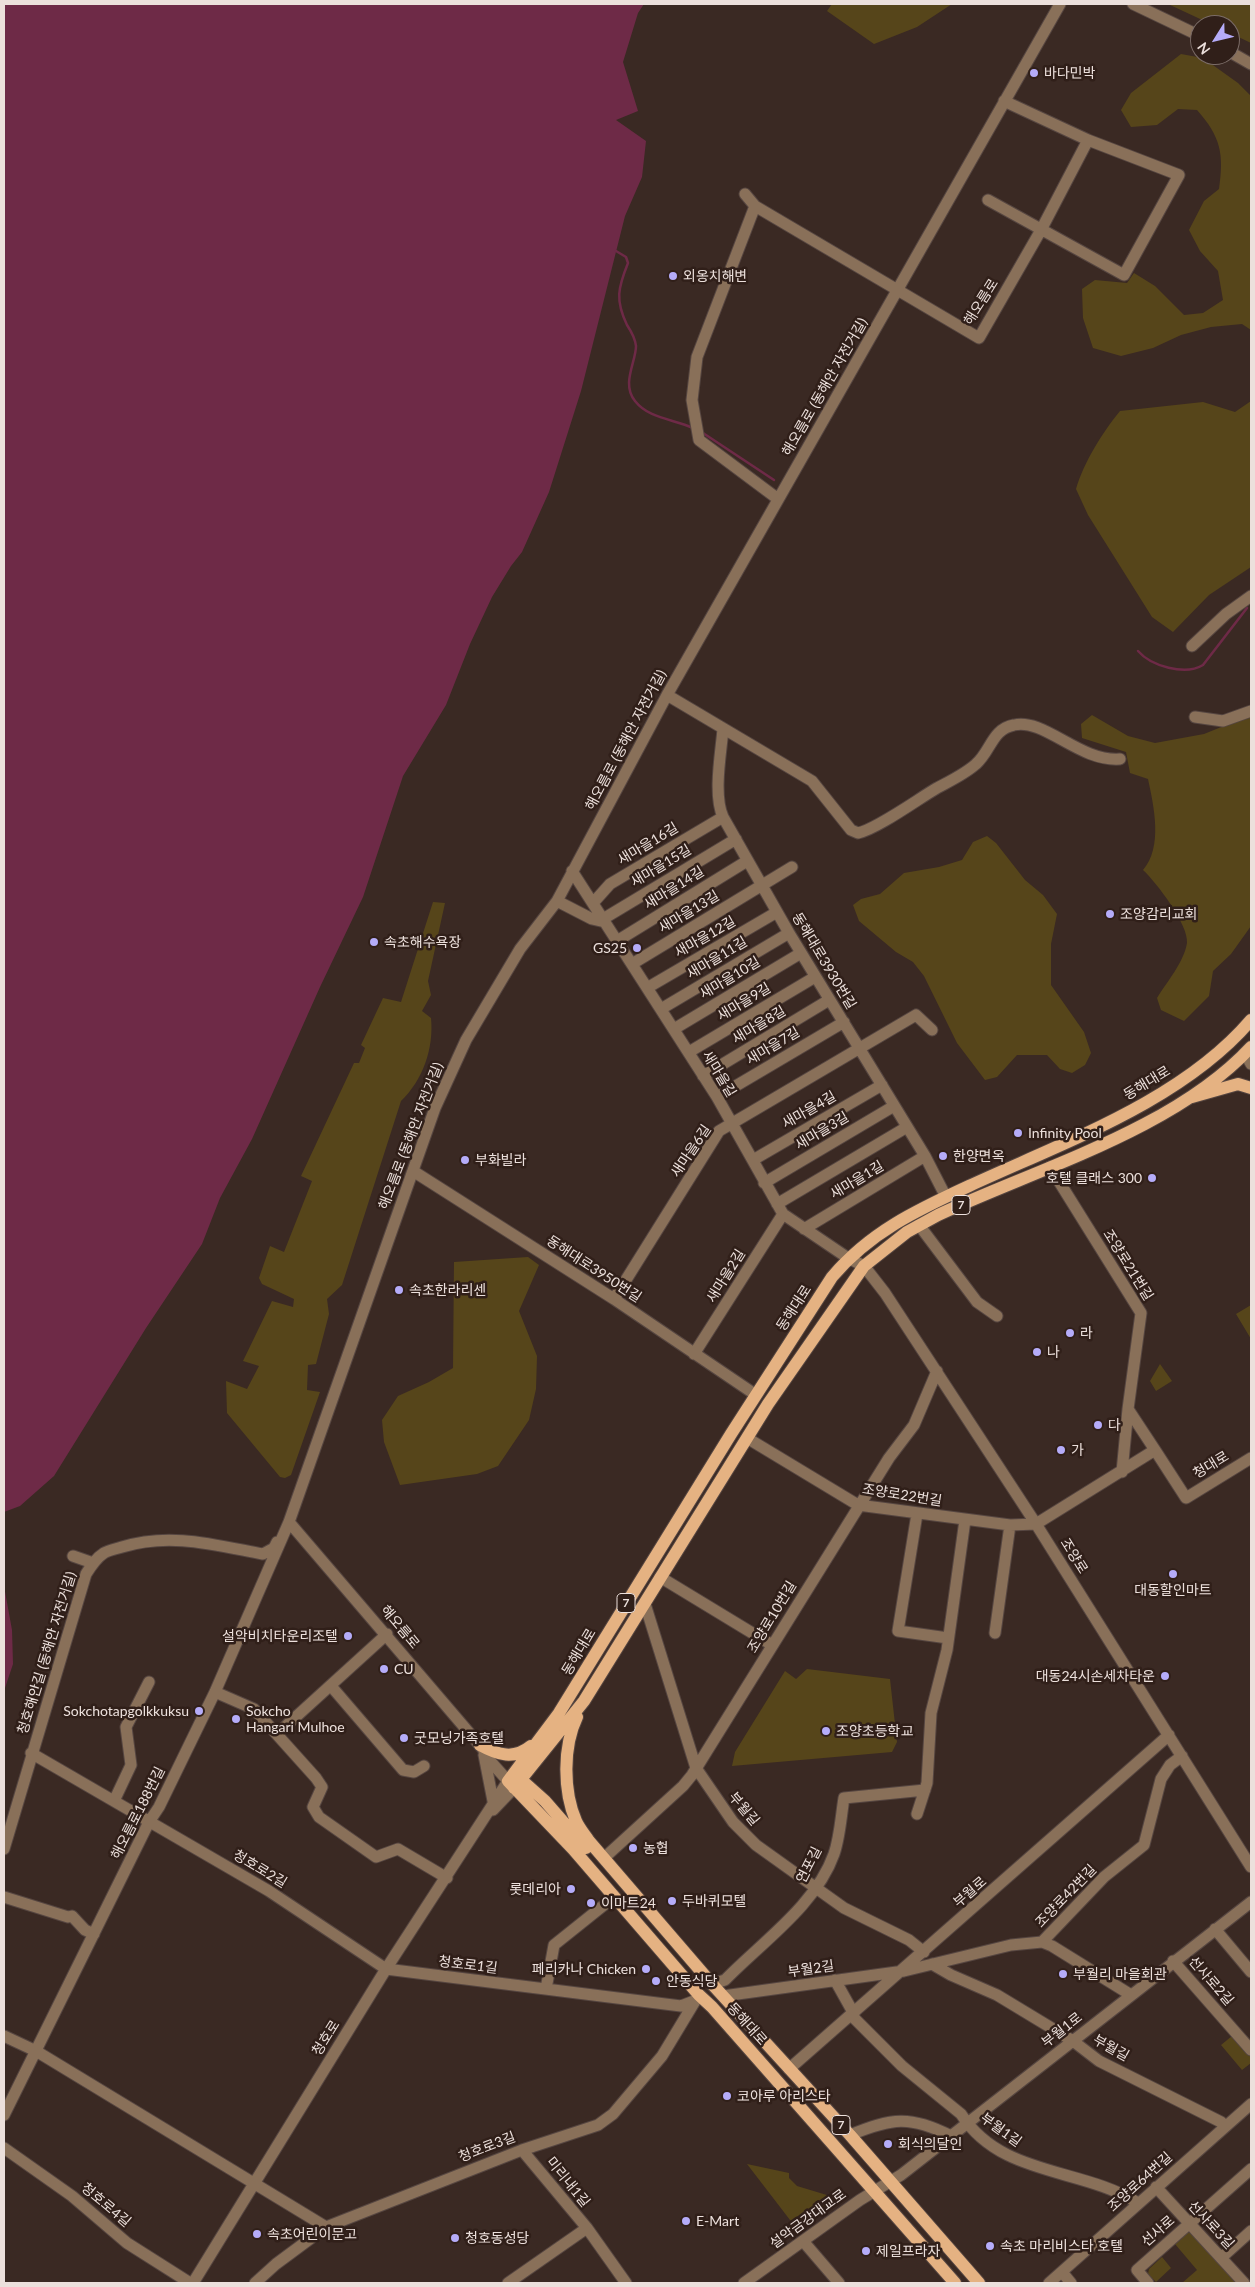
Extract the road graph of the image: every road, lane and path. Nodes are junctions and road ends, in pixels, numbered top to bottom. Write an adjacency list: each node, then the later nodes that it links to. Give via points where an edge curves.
1 (1060, 4): 6 (street, 해오름로 (동해안 자전거길))
2 (1133, 4): 3 (street)
3 (1190, 31)
4 (1240, 58): 5 (street)
5 (1251, 64)
6 (1004, 101): 7 (street); 12 (street, 해오름로 (동해안 자전거길))
7 (1088, 140): 11 (street); 11 (street, via 1179,175 1124,275)
8 (745, 194): 10 (street)
9 (988, 200): 11 (street)
10 (755, 206): 12 (street); 13 (street, via 697,357 692,400 699,440)
11 (1041, 230): 12 (street, 해오름로, via 979,338)
12 (898, 291): 13 (street, 해오름로 (동해안 자전거길))
13 (778, 499): 16 (street, 해오름로 (동해안 자전거길))
14 (1251, 596): 15 (street)
15 (1192, 646)
16 (667, 695): 19 (street); 25 (street, 해오름로 (동해안 자전거길))
17 (1251, 710): 18 (street, via 1224,721)
18 (1195, 717)
19 (723, 729): 20 (street, via 812,781 851,830 858,833 975,766 996,735 1007,726 1032,725 1084,753 1104,759); 21 (street, 동해대로3930번길, via 719,806)
20 (1120, 759)
21 (723, 817): 22 (street, 동해대로3930번길); 28 (street, 새마을16길, via 610,884)
22 (736, 839): 23 (street, 동해대로3930번길); 30 (street, 새마을15길)
23 (747, 861): 26 (street, 동해대로3930번길); 32 (street, 새마을14길)
24 (792, 867): 26 (street, 새마을13길)
25 (572, 871): 27 (street, 해오름로 (동해안 자전거길)); 28 (street, 새마을길)
26 (761, 886): 29 (street, 동해대로3930번길); 34 (street, 새마을13길)
27 (557, 901): 30 (street, via 592,919); 58 (street, 해오름로 (동해안 자전거길), via 520,948 466,1040 435,1108)
28 (593, 903): 30 (street, 새마을길)
29 (777, 912): 31 (street, 동해대로3930번길); 36 (street, 새마을12길)
30 (604, 920): 32 (street, 새마을길)
31 (789, 933): 33 (street, 동해대로3930번길); 38 (street, 새마을11길)
32 (617, 941): 34 (street, 새마을길)
33 (801, 953): 35 (street, 동해대로3930번길); 41 (street, 새마을10길)
34 (632, 964): 36 (street, 새마을길)
35 (815, 977): 37 (street, 동해대로3930번길); 45 (street, 새마을9길)
36 (647, 988): 38 (street, 새마을길)
37 (829, 1000): 39 (street, 동해대로3930번길); 47 (street, 새마을8길)
38 (661, 1009): 41 (street, 새마을길)
39 (844, 1022): 44 (street, 동해대로3930번길); 50 (street, 새마을7길)
40 (1250, 1025): 43 (main road, 동해대로 / 7)
41 (674, 1029): 45 (street, 새마을길)
42 (932, 1030): 44 (street, 새마을6길, via 916,1015)
43 (1236, 1036): 46 (main road); 60 (main road, 동해대로 / 7, via 1180,1082 1147,1102)
44 (860, 1048): 48 (street, 동해대로3930번길); 53 (street, 새마을6길)
45 (688, 1052): 47 (street, 새마을길)
46 (1249, 1054): 51 (main road, 동해대로 / 7)
47 (703, 1076): 50 (street, 새마을길)
48 (882, 1085): 52 (street, 동해대로3930번길); 56 (street, 새마을4길)
49 (1251, 1088): 51 (main road, via 1238,1084)
50 (717, 1097): 53 (street, 새마을길)
51 (1190, 1097): 57 (main road, 동해대로 / 7, via 1156,1118)
52 (894, 1106): 54 (street, 동해대로3930번길); 59 (street, 새마을3길)
53 (730, 1124): 56 (street, 새마을길); 66 (street, 새마을6길, via 719,1131)
54 (907, 1127): 55 (street, 동해대로3930번길); 61 (street, 새마을2길)
55 (925, 1156): 60 (street, 동해대로3930번길); 63 (street, 새마을1길)
56 (752, 1160): 59 (street, 새마을길)
57 (1050, 1167): 62 (main road, 동해대로 / 7, via 952,1208); 71 (street, 조양로21번길, via 1141,1313)
58 (413, 1171): 66 (street, 동해대로3950번길); 80 (street, 해오름로 (동해안 자전거길))
59 (764, 1183): 61 (street, 새마을길)
60 (946, 1196): 64 (main road, 동해대로 / 7, via 894,1222)
61 (780, 1209): 63 (street, 새마을길); 68 (street, 새마을2길)
62 (919, 1226): 65 (main road, 동해대로 / 7); 67 (street, via 977,1302)
63 (804, 1229): 64 (street, 새마을길)
64 (848, 1258): 65 (street, 새마을길); 70 (main road, 동해대로 / 7, via 832,1277)
65 (864, 1266): 69 (street, 조양로); 73 (main road, 동해대로 / 7)
66 (614, 1299): 68 (street, 동해대로3950번길)
67 (998, 1316)
68 (694, 1354): 70 (street, 동해대로3950번길)
69 (937, 1370): 77 (street, 조양로10번길, via 914,1425); 81 (street, 조양로)
70 (756, 1395): 72 (main road, 동해대로 / 7)
71 (1128, 1410): 74 (street); 76 (street, 조양로21번길)
72 (734, 1430): 73 (main road); 97 (main road, 동해대로 / 7)
73 (747, 1438): 77 (street, 조양로22번길); 85 (main road, 동해대로 / 7)
74 (1155, 1450): 75 (street, 청대로, via 1186,1498); 76 (street)
75 (1251, 1458)
76 (1122, 1472): 81 (street)
77 (858, 1505): 78 (street, 조양로22번길); 90 (street, 조양로10번길)
78 (917, 1514): 79 (street, 조양로22번길); 89 (street, via 898,1631)
79 (965, 1520): 82 (street, 조양로22번길); 89 (street)
80 (289, 1522): 84 (street, 청호해안길 (동해안 자전거길), via 274,1548 263,1554 164,1539 103,1553); 87 (street, 해오름로); 93 (street, 해오름로188번길)
81 (1036, 1524): 82 (street, 조양로22번길); 96 (street, 조양로)
82 (1010, 1525): 88 (street)
83 (73, 1556): 84 (street)
84 (93, 1563): 99 (street, 청호해안길 (동해안 자전거길), via 86,1574)
85 (660, 1577): 86 (main road, 동해대로 / 7); 90 (street)
86 (645, 1604): 94 (main road, 동해대로 / 7); 102 (street, 부월길)
87 (387, 1634): 92 (street); 98 (street, 해오름로)
88 (995, 1634)
89 (948, 1638): 104 (street, via 931,1713)
90 (772, 1645): 102 (street, 조양로10번길)
91 (149, 1682): 105 (street, via 126,1727 131,1766)
92 (331, 1686): 95 (street); 101 (street, via 403,1770 414,1772)
93 (215, 1692): 95 (street, via 254,1708); 108 (street, 해오름로188번길)
94 (584, 1701): 103 (main road, 동해대로 / 7); 110 (main road, 동해대로 / 7, via 570,1732 570,1802 577,1822)
95 (277, 1734): 112 (street, via 322,1787 313,1807 319,1817 376,1857 398,1849)
96 (1169, 1735): 100 (street, 조양로); 121 (street, 부월로)
97 (541, 1738): 98 (main road, via 517,1754); 103 (main road, 동해대로 / 7)
98 (484, 1749): 103 (street, 해오름로, via 495,1757); 106 (street)
99 (31, 1753): 105 (street, 청호로2길); 109 (street, 청호해안길 (동해안 자전거길))
100 (1182, 1756): 111 (street, 조양로); 120 (street, 조양로42번길, via 1170,1765 1161,1779 1144,1845 1104,1877)
101 (424, 1766)
102 (696, 1768): 110 (street, 조양로10번길, via 683,1786); 113 (street, 부월길, via 733,1822 756,1845)
103 (514, 1781): 106 (street, 청호로, via 496,1808); 114 (main road, 동해대로 / 7, via 545,1801 606,1872); 116 (main road, 동해대로 / 7)
104 (925, 1790): 107 (street); 113 (street, 연포길, via 844,1798 834,1853)
105 (114, 1801): 108 (street, 청호로2길)
106 (492, 1806): 112 (street, 청호로)
107 (917, 1814)
108 (150, 1822): 119 (street, 해오름로188번길); 124 (street, 청호로2길, via 269,1891)
109 (4, 1849)
110 (604, 1858): 114 (main road, 동해대로 / 7)
111 (1251, 1867)
112 (446, 1878): 124 (street, 청호로)
113 (817, 1889): 121 (street, 부월길, via 844,1908 909,1940); 128 (street, 연포길, via 725,1980)
114 (636, 1896): 128 (main road, 동해대로 / 7)
115 (4, 1897): 119 (street, via 72,1916 85,1930)
116 (614, 1897): 129 (street, via 554,1946); 132 (main road, 동해대로 / 7)
117 (1251, 1902): 118 (street, 부월1로)
118 (1215, 1928): 122 (street, 부월1로); 126 (street)
119 (94, 1934): 137 (street, 해오름로188번길)
120 (1042, 1942): 123 (street, 조양로42번길); 130 (street)
121 (924, 1952): 125 (street, 부월로)
122 (1173, 1961): 130 (street, 부월1로); 136 (street, 선사로2길)
123 (932, 1964): 125 (street, 조양로42번길); 135 (street, 부월길, via 997,1995)
124 (386, 1969): 129 (street, 청호로1길); 149 (street, 청호로)
125 (904, 1970): 127 (street, 부월2길); 133 (street, 부월로)
126 (1251, 1972)
127 (835, 1980): 131 (street, 부월2길); 133 (street, 부월1길)
128 (712, 1984): 131 (main road, 동해대로 / 7); 132 (main road)
129 (546, 1989): 132 (street, 청호로1길, via 681,2006)
130 (1131, 1995): 135 (street, 부월1로)
131 (723, 1996): 138 (main road, 동해대로 / 7)
132 (697, 1998): 146 (street, 청호로3길, via 662,2056 613,2114 598,2125); 151 (main road, 동해대로 / 7, via 712,2007)
133 (853, 2015): 138 (street, 부월로); 141 (street, 부월1길, via 902,2066 961,2114)
134 (4, 2036): 137 (street)
135 (1074, 2041): 141 (street, 부월1로); 142 (street, 부월길, via 1099,2061)
136 (1249, 2044)
137 (36, 2051): 140 (street, 해오름로188번길); 149 (street)
138 (789, 2070): 143 (main road, 동해대로 / 7)
139 (1251, 2104): 142 (street, 조양로64번길)
140 (4, 2115)
141 (967, 2124): 144 (street, 부월1로); 152 (street, 부월1길, via 988,2143 1021,2163 1088,2180)
142 (1225, 2126): 150 (street, 조양로64번길)
143 (850, 2135): 144 (street, via 898,2120 925,2125); 148 (main road, 동해대로 / 7)
144 (951, 2136): 148 (street, 부월1로)
145 (4, 2148): 161 (street, 청호로4길, via 72,2196 127,2243)
146 (522, 2150): 154 (street, 청호로3길); 155 (street, 미리내1길)
147 (1251, 2169): 153 (street)
148 (890, 2182): 151 (street, 설악금강대교로); 167 (main road, 동해대로 / 7)
149 (254, 2183): 154 (street); 161 (street, 청호로)
150 (1156, 2187): 152 (street, 조양로64번길); 153 (street, 선사로3길)
151 (875, 2191): 157 (street, 설악금강대교로); 166 (main road, 동해대로 / 7)
152 (1138, 2203): 159 (street, 조양로64번길)
153 (1190, 2223): 158 (street, 선사로3길); 170 (street, 선사로, via 1137,2270)
154 (326, 2227): 162 (street, 청호로3길)
155 (587, 2228): 160 (street); 163 (street, 미리내1길)
156 (1251, 2231): 158 (street)
157 (803, 2241): 164 (street, 설악금강대교로); 165 (street)
158 (1221, 2258): 171 (street, 선사로3길)
159 (1062, 2272): 168 (street, 조양로64번길); 169 (street)
160 (622, 2282)
161 (192, 2283)
162 (255, 2283)
163 (508, 2283)
164 (744, 2283)
165 (839, 2283)
166 (955, 2283)
167 (978, 2283)
168 (1049, 2283)
169 (1071, 2283)
170 (1148, 2283)
171 (1244, 2283)

